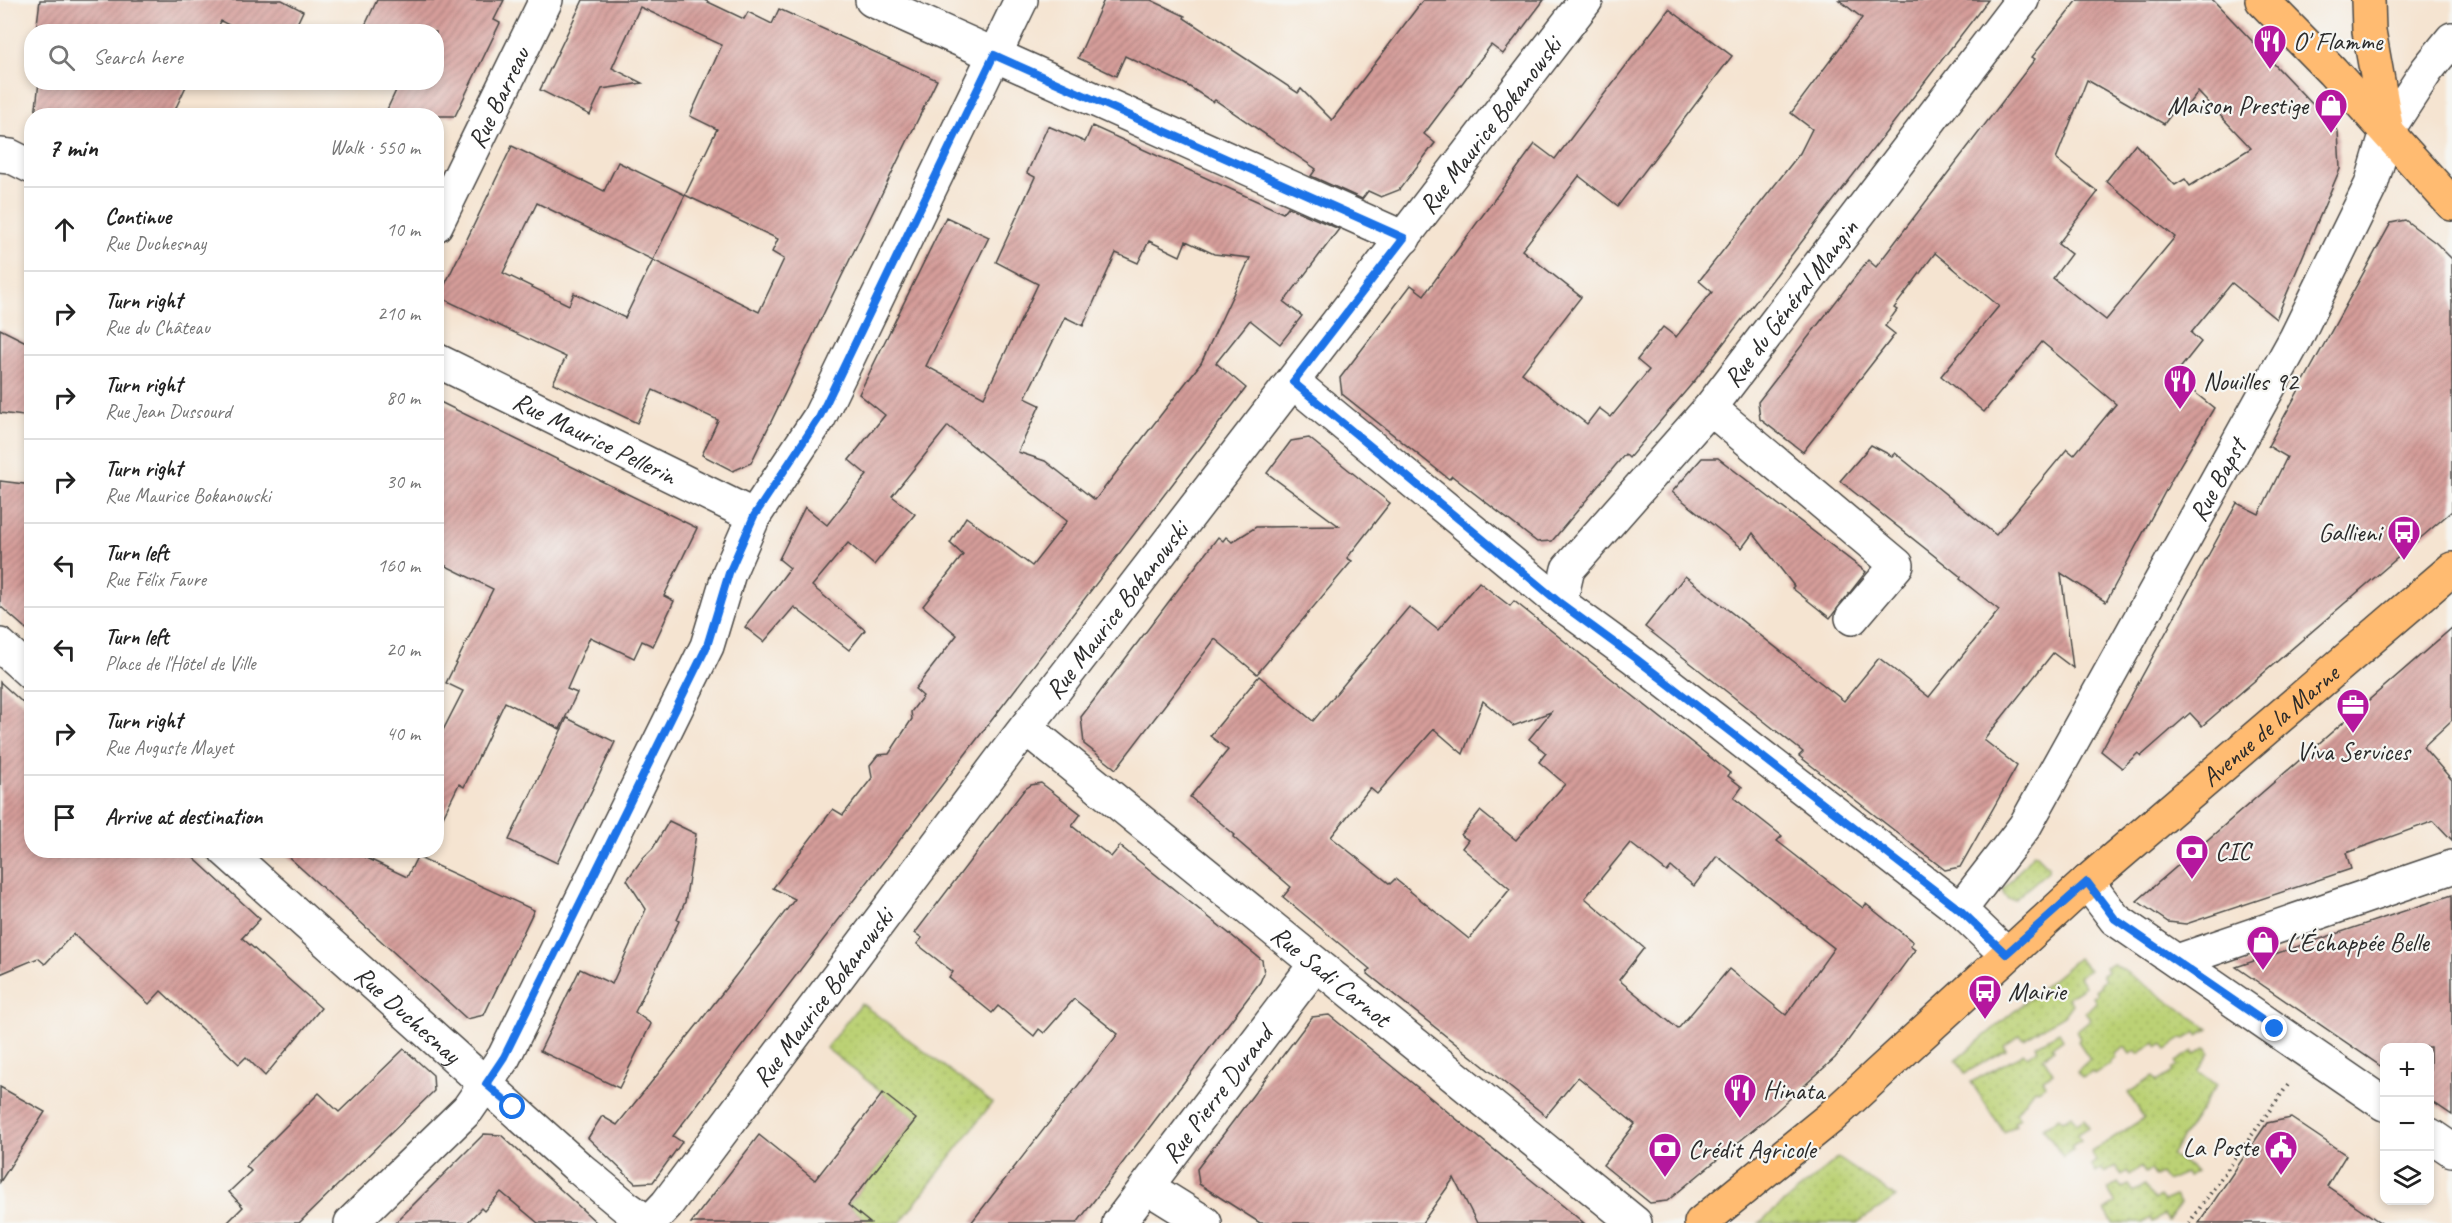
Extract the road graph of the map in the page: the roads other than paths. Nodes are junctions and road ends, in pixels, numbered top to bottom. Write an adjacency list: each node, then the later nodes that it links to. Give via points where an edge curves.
1 (546, 0): 14 (street, Rue Barreau)
2 (872, 0): 9 (street)
3 (1021, 0): 9 (street)
4 (1586, 0): 15 (street, Rue Maurice Bokanowski)
5 (2022, 0): 18 (street, Rue du Général Mangin)
6 (2262, 0): 10 (main road)
7 (2368, 0): 10 (main road, via 2369,32)
8 (2452, 39): 10 (street, Rue Bapst)
9 (994, 55): 15 (street); 19 (street, via 819,418)
10 (2387, 131): 13 (main road); 29 (street, Rue Bapst, via 2371,185 2296,338 2025,826)
11 (0, 155): 12 (street)
12 (24, 162)
13 (2452, 204)
14 (444, 209)
15 (1404, 238): 17 (street, Rue Maurice Bokanowski)
16 (444, 364): 19 (street, Rue Maurice Pellerin)
17 (1293, 382): 21 (street); 25 (street, Rue Maurice Bokanowski)
18 (1710, 408): 21 (street, Rue du Général Mangin, via 1568,568); 22 (street, via 1897,565)
19 (754, 516): 33 (street, via 729,573 707,646 504,1057)
20 (2452, 569): 28 (main road, Avenue de la Marne)
21 (1560, 603): 29 (street)
22 (1852, 618)
23 (0, 645): 24 (street)
24 (24, 667)
25 (1026, 728): 32 (street, Rue Sadi Carnot); 39 (street, Rue Maurice Bokanowski)
26 (234, 858): 33 (street, Rue Duchesnay)
27 (2452, 867): 31 (street)
28 (2087, 882): 30 (main road, Avenue de la Marne); 31 (street, via 2115,919)
29 (1960, 910): 30 (street)
30 (2006, 954): 43 (main road, Avenue de la Marne, via 1830,1118)
31 (2178, 961): 34 (street)
32 (1315, 965): 37 (street, Rue Pierre Durand); 42 (street, Rue Sadi Carnot)
33 (486, 1084): 38 (street, via 468,1109); 39 (street, Rue Duchesnay, via 579,1168)
34 (2380, 1101)
35 (2434, 1138): 36 (street)
36 (2452, 1150)
37 (1147, 1187): 40 (street, Rue Pierre Durand); 41 (street)
38 (351, 1223)
39 (649, 1223)
40 (1119, 1223)
41 (1205, 1223)
42 (1635, 1223)
43 (1701, 1223)

